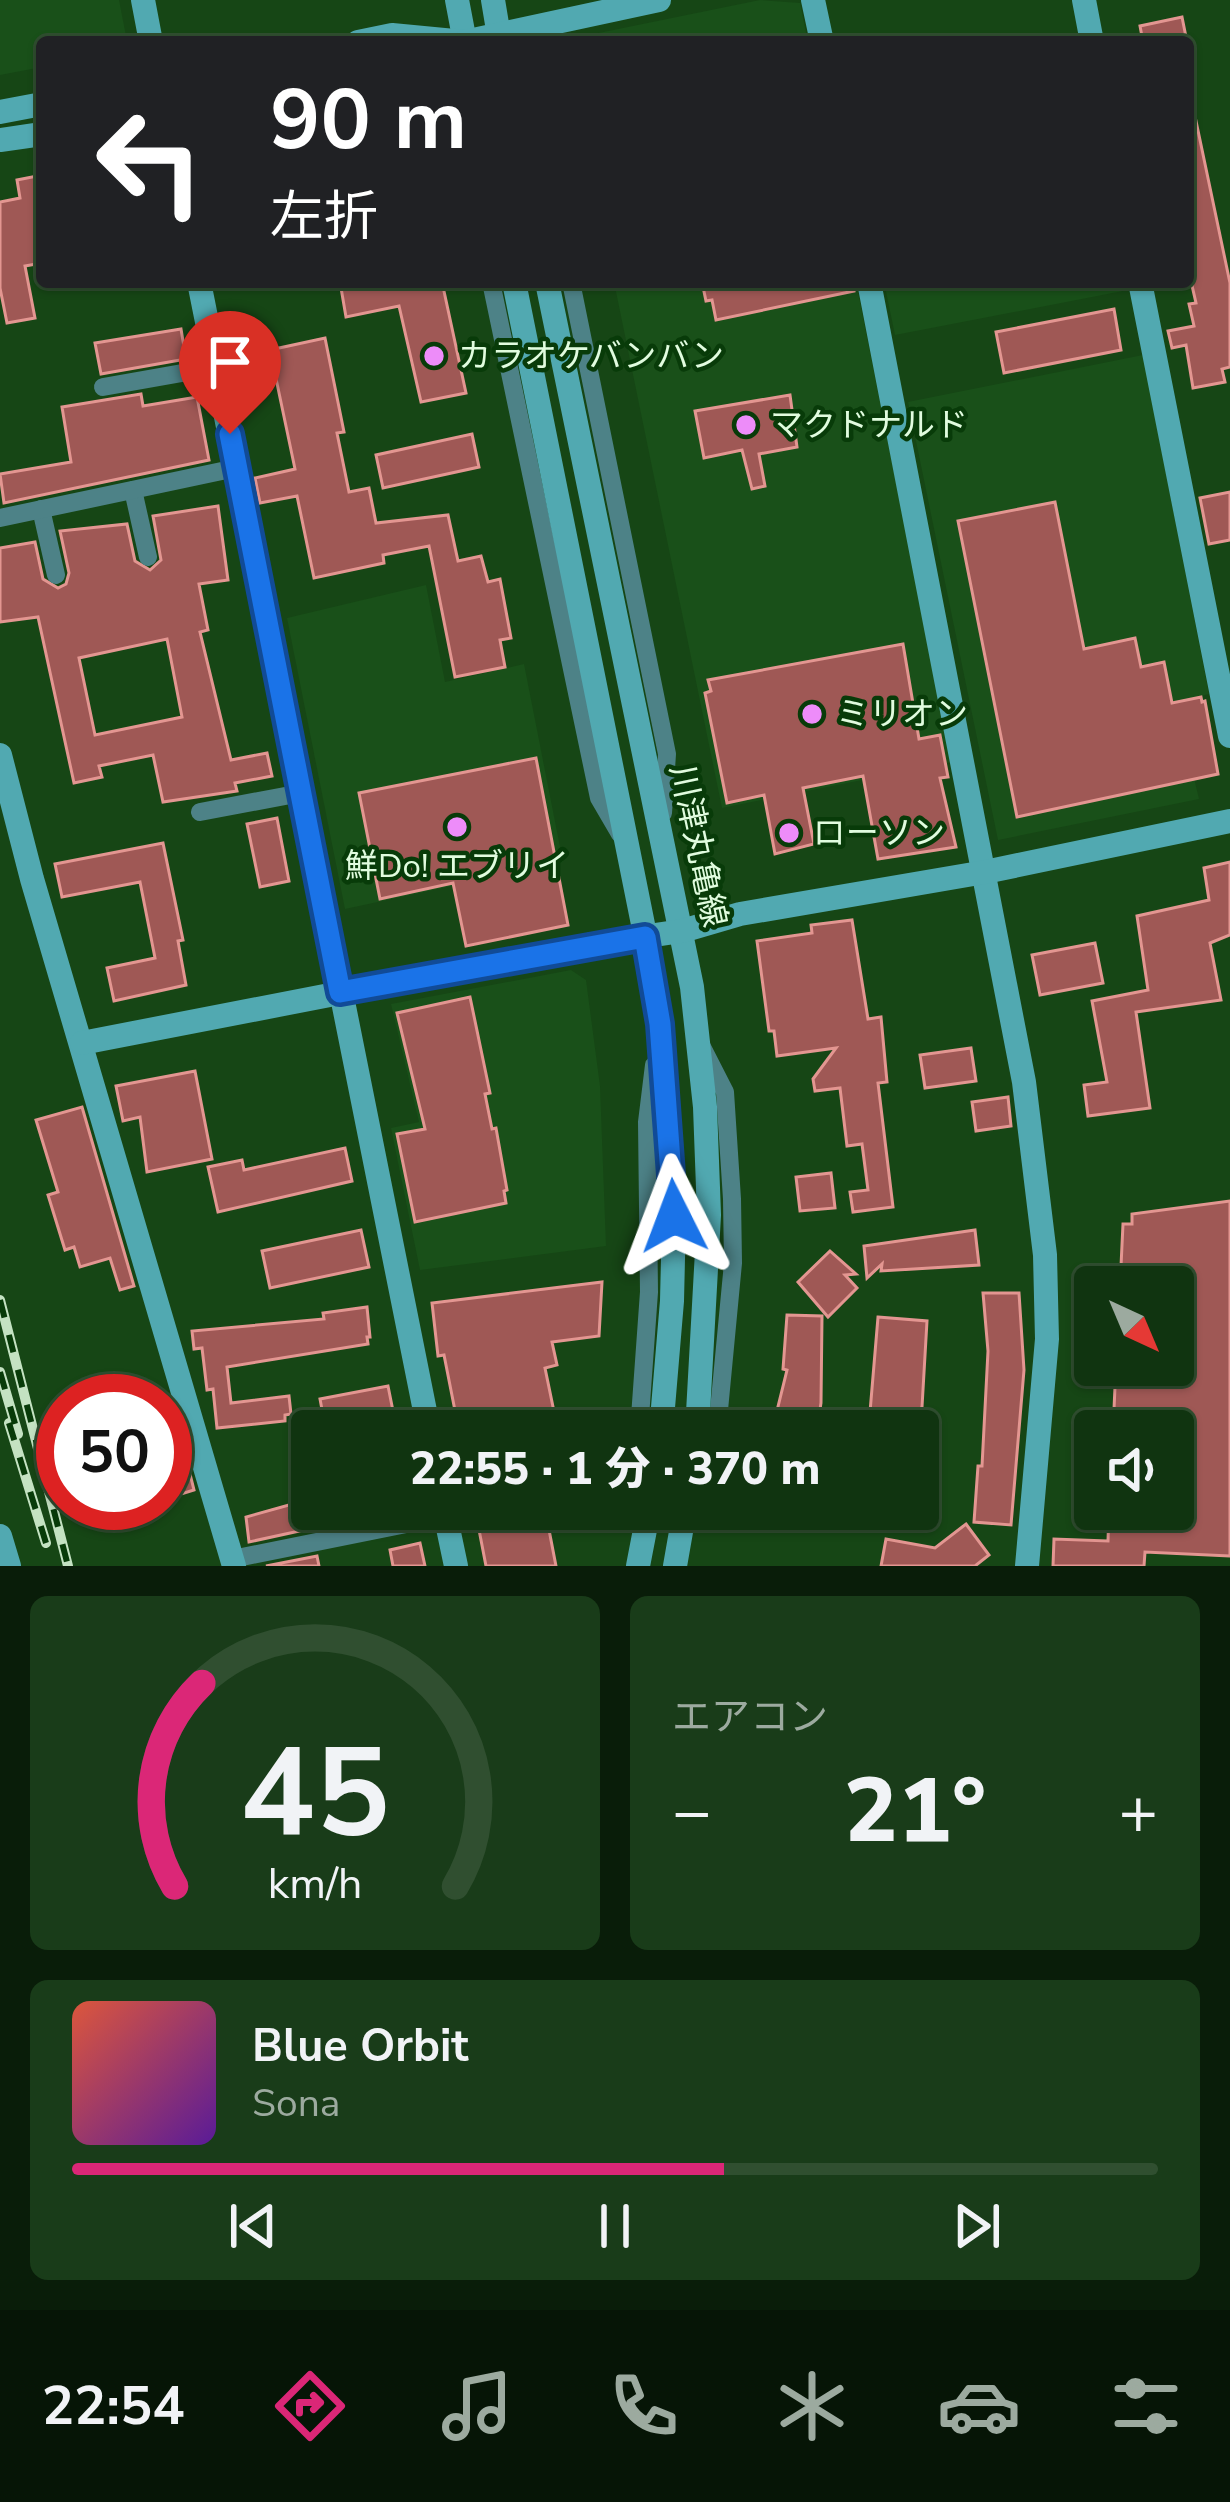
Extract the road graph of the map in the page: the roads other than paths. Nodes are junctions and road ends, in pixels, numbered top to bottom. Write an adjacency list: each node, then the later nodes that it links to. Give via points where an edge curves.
1 (142, 0): 7 (street)
2 (457, 0): 8 (street)
3 (493, 0): 9 (street)
4 (659, 0): 10 (street)
5 (813, 0): 11 (street)
6 (1084, 0): 12 (street)
7 (150, 36)
8 (464, 36)
9 (500, 36)
10 (508, 36)
11 (821, 36)
12 (1091, 36)
13 (36, 105): 14 (street)
14 (0, 112)
15 (36, 135): 16 (street)
16 (0, 140)
17 (200, 288): 24 (street)
18 (492, 288): 38 (street, via 599,798)
19 (515, 288): 38 (street, 川津丸亀線)
20 (549, 288): 37 (street, 川津丸亀線)
21 (572, 288): 37 (street, via 667,754)
22 (870, 288): 39 (street)
23 (1141, 288): 32 (street)
24 (216, 367): 25 (street); 26 (street)
25 (103, 387)
26 (236, 468): 27 (street); 34 (street)
27 (133, 490): 28 (street); 30 (street)
28 (41, 509): 29 (street); 31 (street)
29 (0, 518)
30 (148, 557)
31 (56, 575)
32 (1230, 736)
33 (0, 755): 45 (street)
34 (301, 793): 35 (street); 42 (street)
35 (200, 812)
36 (1230, 821): 39 (street)
37 (662, 835): 40 (street, 川津丸亀線)
38 (628, 849): 41 (street, 川津丸亀線)
39 (985, 872): 40 (street); 59 (street, via 1024,1082 1045,1255 1047,1339)
40 (682, 931): 41 (street); 44 (street, 川津丸亀線)
41 (645, 937): 42 (street); 43 (street, 川津丸亀線)
42 (340, 992): 45 (street); 46 (street)
43 (660, 1024): 47 (street, via 647,1122); 48 (street, 川津丸亀線, via 674,1216)
44 (698, 1037): 49 (street, 川津丸亀線, via 709,1215); 50 (street, via 724,1092 732,1199)
45 (82, 1043): 55 (street)
46 (425, 1410)
47 (640, 1410)
48 (663, 1410)
49 (699, 1410)
50 (719, 1410)
51 (373, 1530): 55 (street)
52 (449, 1530): 57 (street)
53 (682, 1530): 58 (street)
54 (0, 1536): 56 (street)
55 (233, 1563)
56 (9, 1566)
57 (456, 1566)
58 (675, 1566)
59 (1027, 1566)

